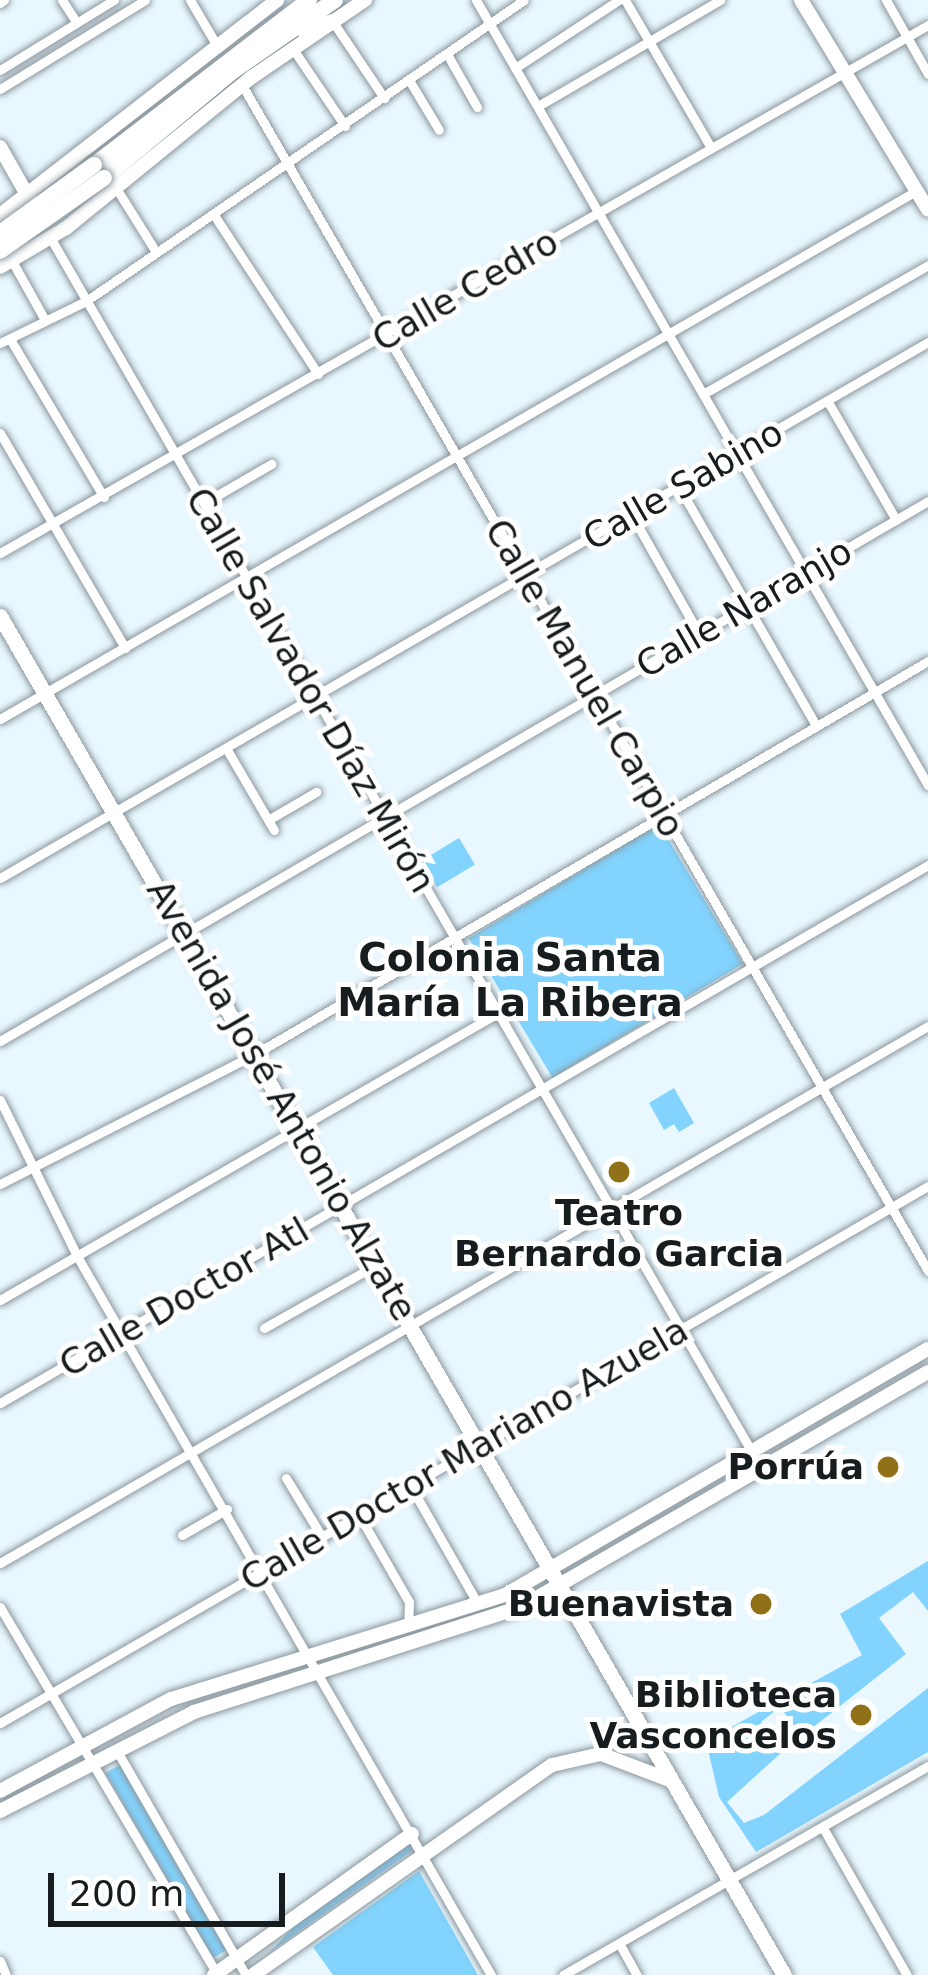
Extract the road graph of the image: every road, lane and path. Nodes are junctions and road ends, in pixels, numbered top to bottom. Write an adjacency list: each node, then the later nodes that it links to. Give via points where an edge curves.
1 (62, 0): 18 (street)
2 (114, 0): 18 (street)
3 (145, 0): 34 (street)
4 (190, 0): 24 (street)
5 (277, 0): 24 (main road)
6 (289, 0): 24 (highway)
7 (308, 0): 24 (highway)
8 (335, 0): 27 (highway)
9 (364, 0): 19 (main road)
10 (476, 0): 20 (street)
11 (524, 0): 20 (street)
12 (622, 0): 23 (street); 28 (street)
13 (688, 0): 17 (street)
14 (720, 0): 17 (street)
15 (801, 0): 30 (main road)
16 (886, 0): 22 (street)
17 (697, 15): 23 (street)
18 (77, 22): 29 (street)
19 (332, 22): 25 (main road); 27 (highway); 35 (street)
20 (490, 24): 26 (street); 28 (street)
21 (928, 25): 22 (street, Calle Cedro)
22 (907, 37): 30 (street, Calle Cedro); 31 (street)
23 (649, 42): 36 (street); 41 (street)
24 (222, 49): 44 (main road); 45 (highway)
25 (293, 49): 33 (main road); 38 (street)
26 (447, 54): 32 (street); 37 (street)
27 (251, 58): 45 (highway)
28 (514, 68): 36 (street)
29 (0, 70)
30 (844, 72): 41 (street, Calle Cedro); 46 (main road)
31 (928, 74)
32 (409, 80): 35 (street); 39 (street)
33 (242, 85): 42 (street, Calle Manuel Carpio); 45 (main road)
34 (0, 89)
35 (384, 98): 38 (street)
36 (538, 106): 49 (street)
37 (477, 107)
38 (344, 126): 42 (street)
39 (439, 130)
40 (0, 147): 43 (main road)
41 (711, 148): 49 (street, Calle Cedro)
42 (287, 165): 51 (street); 60 (street, Calle Manuel Carpio)
43 (13, 171): 44 (main road, via 38,180); 47 (main road)
44 (57, 176): 47 (main road)
45 (105, 177): 52 (highway, bridge); 53 (main road); 54 (street); 55 (highway, bridge)
46 (916, 191): 48 (main road); 59 (street)
47 (29, 198): 50 (main road); 53 (main road)
48 (928, 210)
49 (599, 213): 59 (street); 60 (street, Calle Cedro)
50 (0, 215)
51 (214, 215): 54 (street); 63 (street)
52 (0, 233)
53 (51, 239): 55 (main road); 57 (street, Calle Salvador Díaz Mirón)
54 (157, 252): 57 (street)
55 (4, 260): 58 (street)
56 (928, 265): 64 (street)
57 (86, 301): 58 (street); 68 (street, Calle Salvador Díaz Mirón)
58 (45, 320): 61 (street)
59 (668, 333): 64 (street); 69 (street)
60 (386, 335): 63 (street, Calle Cedro); 69 (street, Calle Manuel Carpio)
61 (5, 341): 72 (street)
62 (928, 342): 65 (street, Calle Sabino)
63 (318, 374): 68 (street, Calle Cedro)
64 (703, 394): 67 (street)
65 (827, 402): 67 (street, Calle Sabino); 75 (street)
66 (0, 433): 76 (street)
67 (737, 454): 71 (street, Calle Sabino); 79 (street)
68 (176, 455): 72 (street, Calle Cedro); 74 (street, Calle Salvador Díaz Mirón)
69 (457, 455): 80 (street, Calle Manuel Carpio); 81 (street)
70 (271, 464): 74 (street)
71 (680, 487): 80 (street, Calle Sabino); 82 (street)
72 (104, 496): 76 (street, Calle Cedro)
73 (928, 501): 75 (street, Calle Naranjo)
74 (204, 503): 81 (street, Calle Salvador Díaz Mirón)
75 (896, 520): 79 (street, Calle Naranjo)
76 (54, 526): 78 (street, Calle Cedro); 85 (street)
77 (638, 526): 84 (street)
78 (0, 553)
79 (806, 573): 82 (street, Calle Naranjo); 88 (street)
80 (526, 576): 89 (street, Calle Manuel Carpio); 90 (street, Calle Sabino)
81 (247, 577): 85 (street); 90 (street, Calle Salvador Díaz Mirón)
82 (748, 606): 84 (street, Calle Naranjo); 92 (street)
83 (0, 616): 87 (main road, Avenida José Antonio Alzate)
84 (699, 634): 89 (street, Calle Naranjo)
85 (125, 647): 87 (street)
86 (928, 662): 88 (street)
87 (45, 693): 91 (street); 97 (main road, Avenida José Antonio Alzate)
88 (874, 693): 92 (street); 94 (street)
89 (596, 694): 98 (street, Calle Manuel Carpio); 99 (street, Calle Naranjo)
90 (316, 697): 93 (street, Calle Sabino); 99 (street, Calle Salvador Díaz Mirón)
91 (0, 719)
92 (816, 725): 98 (street)
93 (226, 748): 96 (street, via 271,825); 97 (street, Calle Sabino)
94 (925, 772): 95 (street)
95 (928, 785)
96 (316, 792)
97 (116, 813): 101 (street, Calle Sabino); 102 (main road, Avenida José Antonio Alzate)
98 (664, 814): 103 (street); 104 (street, Calle Manuel Carpio)
99 (386, 817): 102 (street, Calle Naranjo); 103 (street, Calle Salvador Díaz Mirón)
100 (928, 865): 104 (street, Calle Doctor Atl)
101 (0, 878)
102 (184, 933): 107 (street, Calle Naranjo); 108 (main road, Avenida José Antonio Alzate)
103 (453, 935): 105 (street, Calle Salvador Díaz Mirón); 108 (street)
104 (752, 969): 109 (street, Calle Manuel Carpio); 110 (street, Calle Doctor Atl)
105 (498, 1013): 110 (street, Calle Salvador Díaz Mirón); 112 (street)
106 (928, 1026): 109 (street)
107 (0, 1041)
108 (256, 1054): 112 (main road, Avenida José Antonio Alzate); 113 (street)
109 (822, 1087): 117 (street, Calle Manuel Carpio); 118 (street)
110 (541, 1090): 116 (street, Calle Doctor Atl); 118 (street, Calle Salvador Díaz Mirón)
111 (0, 1100): 113 (street)
112 (299, 1128): 116 (main road, Avenida José Antonio Alzate); 119 (street)
113 (33, 1169): 114 (street); 119 (street)
114 (0, 1184)
115 (928, 1186): 117 (street, Calle Doctor Mariano Azuela)
116 (343, 1204): 120 (main road, Avenida José Antonio Alzate); 126 (street, Calle Doctor Atl)
117 (891, 1207): 121 (street, Calle Manuel Carpio); 125 (street, Calle Doctor Mariano Azuela)
118 (611, 1210): 123 (street); 125 (street, Calle Salvador Díaz Mirón)
119 (77, 1256): 122 (street); 126 (street)
120 (378, 1264): 123 (main road, Avenida José Antonio Alzate); 124 (street)
121 (928, 1270)
122 (0, 1300)
123 (412, 1325): 130 (main road, Avenida José Antonio Alzate); 131 (street)
124 (264, 1328)
125 (680, 1328): 130 (street, Calle Doctor Mariano Azuela); 132 (street, Calle Salvador Díaz Mirón)
126 (122, 1333): 129 (street, Calle Doctor Atl); 131 (street)
127 (928, 1349): 132 (main road)
128 (928, 1372): 142 (main road)
129 (0, 1403)
130 (480, 1445): 134 (street, Calle Doctor Mariano Azuela); 140 (main road, Avenida José Antonio Alzate)
131 (193, 1452): 135 (street); 139 (street)
132 (752, 1452): 140 (main road)
133 (286, 1478): 138 (street)
134 (410, 1485): 136 (street, Calle Doctor Mariano Azuela); 143 (street)
135 (226, 1509): 137 (street); 141 (street)
136 (359, 1515): 138 (street, Calle Doctor Mariano Azuela); 145 (street, via 410,1602)
137 (182, 1535)
138 (322, 1537): 141 (street, Calle Doctor Mariano Azuela)
139 (0, 1563)
140 (552, 1568): 142 (main road, Avenida José Antonio Alzate); 143 (main road)
141 (262, 1571): 146 (street); 148 (street, Calle Doctor Mariano Azuela)
142 (562, 1585): 147 (main road, via 501,1615); 154 (main road, Avenida José Antonio Alzate)
143 (478, 1604): 145 (main road)
144 (0, 1606): 148 (street)
145 (408, 1625): 146 (main road)
146 (310, 1655): 147 (street); 150 (main road, via 171,1699)
147 (320, 1671): 151 (main road, via 194,1712); 158 (street)
148 (51, 1694): 149 (street, Calle Doctor Mariano Azuela); 150 (street)
149 (0, 1724)
150 (82, 1747): 152 (street); 155 (main road)
151 (117, 1750): 152 (main road); 162 (street)
152 (93, 1763): 156 (main road); 164 (street)
153 (928, 1766): 157 (street)
154 (676, 1785): 159 (main road, via 606,1755 565,1760); 160 (main road, Avenida José Antonio Alzate)
155 (0, 1791)
156 (0, 1811)
157 (823, 1828): 160 (street); 171 (street)
158 (412, 1834): 159 (street); 162 (main road)
159 (423, 1854): 166 (main road); 167 (street)
160 (730, 1881): 161 (street); 170 (main road, Avenida José Antonio Alzate)
161 (619, 1943): 168 (street); 169 (street)
162 (237, 1958): 164 (main road); 166 (street)
163 (0, 1961): 165 (street)
164 (216, 1974)
165 (6, 1975)
166 (250, 1975)
167 (491, 1975)
168 (563, 1975)
169 (637, 1975)
170 (784, 1975)
171 (907, 1975)

